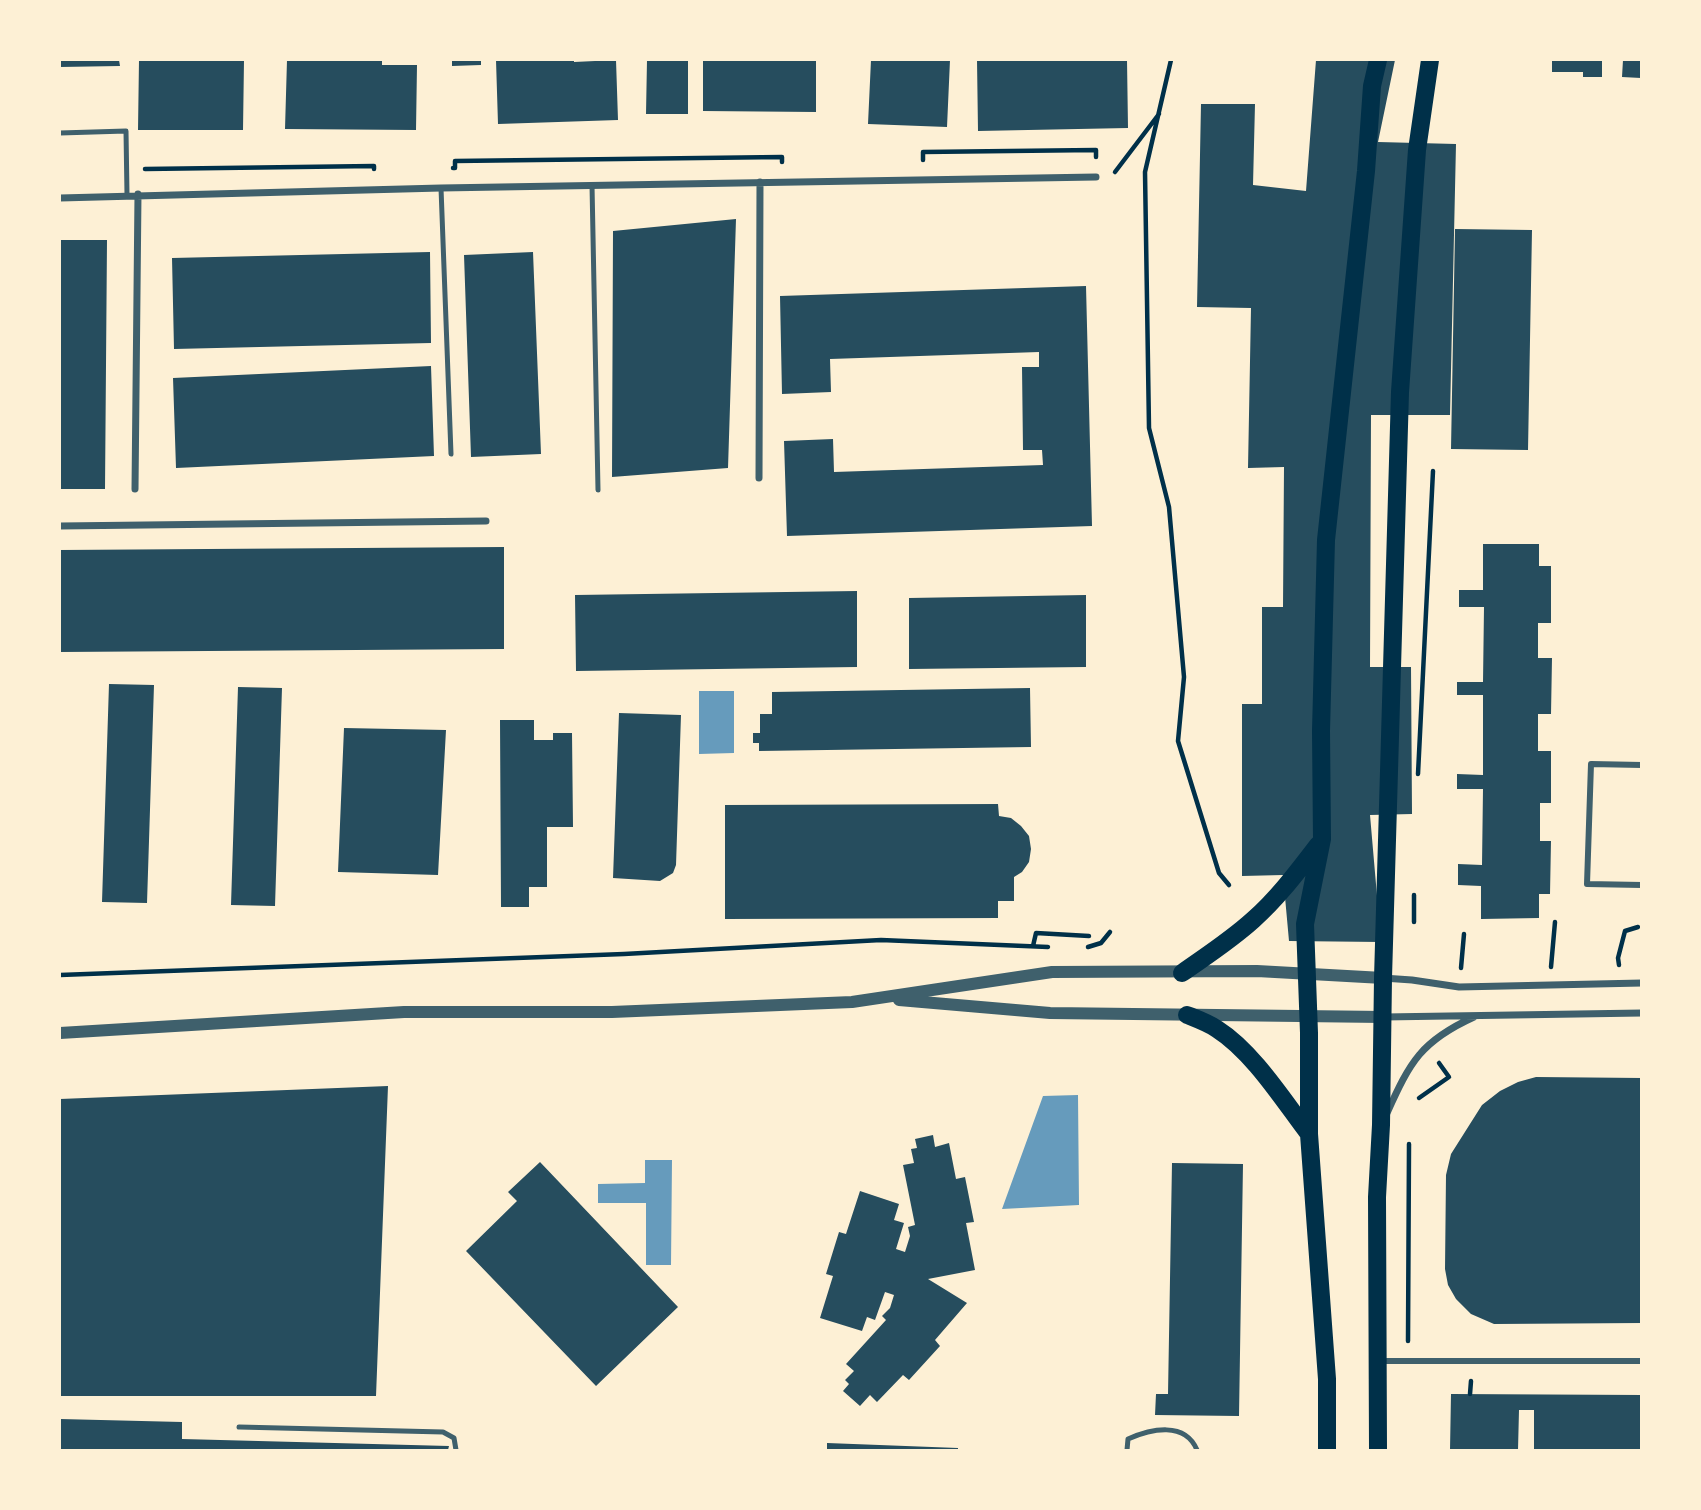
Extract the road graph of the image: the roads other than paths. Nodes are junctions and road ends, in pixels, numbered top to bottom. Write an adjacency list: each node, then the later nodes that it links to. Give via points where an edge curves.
1 (1378, 60): 18 (main road, via 1326,540)
2 (1430, 60): 22 (main road, via 1417,150 1400,392)
3 (60, 133): 9 (lane, via 126,131)
4 (1096, 177): 5 (street)
5 (760, 182): 6 (street); 12 (street)
6 (592, 185): 7 (street); 14 (lane)
7 (441, 188): 8 (street); 11 (lane)
8 (138, 194): 9 (street); 13 (street)
9 (127, 195): 10 (street)
10 (60, 198)
11 (451, 454)
12 (758, 478)
13 (135, 489)
14 (598, 490)
15 (486, 521): 16 (street)
16 (60, 526)
17 (1642, 765): 19 (street, via 1591,764 1587,884)
18 (1322, 839): 20 (main road, via 1255,919); 21 (main road, via 1305,924)
19 (1642, 885)
20 (1182, 973): 21 (street); 24 (street, via 1052,972)
21 (1305, 974): 22 (street); 28 (main road)
22 (1382, 978): 23 (street, via 1459,987); 29 (main road)
23 (1642, 983)
24 (878, 998): 26 (street, via 1050,1013); 30 (street, via 612,1012 404,1012)
25 (1642, 1013): 27 (street)
26 (1187, 1015): 28 (street); 32 (main road, via 1217,1029 1237,1046)
27 (1478, 1015): 29 (street); 31 (street, via 1446,1030 1426,1046 1406,1070)
28 (1308, 1017): 29 (street); 32 (main road)
29 (1383, 1017): 31 (main road)
30 (60, 1033)
31 (1381, 1125): 33 (main road)
32 (1308, 1134): 39 (main road, via 1327,1379)
33 (1378, 1361): 34 (street); 40 (main road)
34 (1642, 1361)
35 (239, 1427): 36 (lane, via 443,1432 454,1438)
36 (456, 1451)
37 (1127, 1451): 38 (lane, via 1128,1439 1159,1429 1192,1440)
38 (1197, 1451)
39 (1326, 1451)
40 (1378, 1451)

